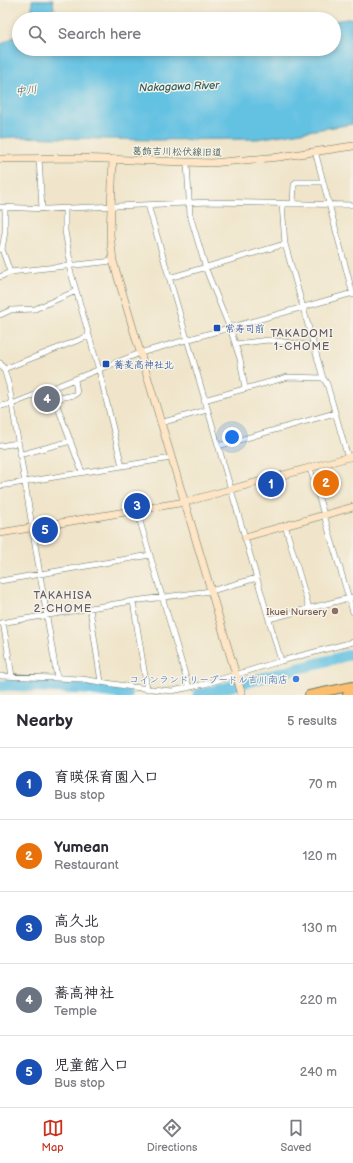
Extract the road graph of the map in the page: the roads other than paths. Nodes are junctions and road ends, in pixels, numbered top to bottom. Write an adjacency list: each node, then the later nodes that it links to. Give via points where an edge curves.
1 (353, 146): 2 (street, 葛飾吉川松伏線旧道)
2 (315, 151): 6 (street, 葛飾吉川松伏線旧道, via 232,162); 7 (street)
3 (39, 158): 4 (street, 葛飾吉川松伏線旧道); 5 (street, 葛飾吉川松伏線旧道); 16 (street)
4 (0, 159)
5 (113, 159): 6 (street, 葛飾吉川松伏線旧道); 15 (street)
6 (187, 163): 8 (street)
7 (323, 182): 10 (street, via 296,182); 11 (street)
8 (189, 203): 9 (street); 12 (street); 22 (street)
9 (282, 204): 10 (street); 18 (street)
10 (293, 204): 11 (street)
11 (328, 204): 13 (street); 27 (street)
12 (148, 205): 15 (street); 25 (street)
13 (353, 205)
14 (2, 207): 16 (street); 19 (street, via 5,232)
15 (111, 207): 17 (street); 20 (street)
16 (42, 209): 17 (street)
17 (65, 209): 21 (street)
18 (285, 244): 22 (street); 28 (street)
19 (1, 249): 23 (street)
20 (113, 261): 21 (street); 35 (street)
21 (70, 266): 23 (street); 26 (street)
22 (206, 267): 25 (street); 30 (street)
23 (10, 272): 24 (street)
24 (0, 277)
25 (169, 278): 32 (street)
26 (76, 291): 29 (street, via 35,309 11,310); 31 (street)
27 (353, 294): 28 (street)
28 (303, 308): 30 (street); 34 (street)
29 (0, 315)
30 (230, 328): 32 (street); 33 (street)
31 (90, 336): 37 (street); 38 (street)
32 (187, 339): 35 (street); 44 (street)
33 (235, 344): 34 (street, via 269,340); 41 (street)
34 (314, 346): 39 (street)
35 (140, 353): 38 (street); 49 (street)
36 (0, 363): 37 (street)
37 (4, 369): 45 (street)
38 (99, 370): 40 (street); 57 (street)
39 (323, 378): 41 (street, via 288,377); 48 (street)
40 (74, 380): 42 (street); 43 (street, via 77,393)
41 (245, 388): 44 (street)
42 (52, 389): 43 (street); 45 (street)
43 (56, 399): 50 (street)
44 (204, 400): 47 (street)
45 (12, 404): 46 (street); 51 (street)
46 (0, 406)
47 (207, 410): 49 (street); 53 (street)
48 (335, 413): 53 (street); 55 (street, via 340,434)
49 (160, 423): 56 (street)
50 (71, 441): 54 (street); 59 (street)
51 (17, 443): 52 (street); 54 (street)
52 (0, 446)
53 (218, 446): 62 (street)
54 (19, 455): 60 (street)
55 (350, 457): 58 (street)
56 (171, 458): 57 (street); 63 (street)
57 (122, 466): 59 (street)
58 (310, 468): 62 (street); 66 (street)
59 (82, 472): 60 (street)
60 (24, 482): 61 (street); 68 (street)
61 (0, 486)
62 (231, 490): 63 (street); 70 (street)
63 (185, 502): 65 (street); 75 (street)
64 (353, 507): 66 (street)
65 (137, 511): 68 (street); 71 (street)
66 (324, 515): 67 (street); 77 (street)
67 (285, 525): 70 (street); 79 (street)
68 (32, 528): 69 (street); 72 (street)
69 (0, 534)
70 (245, 537): 73 (street)
71 (150, 555): 72 (street); 76 (street)
72 (39, 574): 74 (street); 82 (street)
73 (257, 578): 75 (street); 83 (street)
74 (0, 581)
75 (211, 591): 76 (street); 89 (street)
76 (162, 597): 78 (street); 93 (street)
77 (351, 597): 79 (street); 81 (street)
78 (133, 601): 80 (street); 94 (street)
79 (309, 608): 83 (street)
80 (90, 609): 82 (street); 91 (street)
81 (353, 612)
82 (46, 615): 84 (street); 90 (street)
83 (269, 619): 86 (street)
84 (2, 622): 88 (street)
85 (353, 642): 86 (street)
86 (281, 661): 89 (street)
87 (0, 676): 88 (street)
88 (12, 676): 90 (street)
89 (237, 677): 93 (street); 96 (street)
90 (56, 678): 91 (street)
91 (101, 682): 94 (street)
92 (353, 686): 97 (main road)
93 (188, 688): 94 (street, via 172,691)
94 (147, 689)
95 (353, 693): 98 (main road)
96 (242, 695)
97 (309, 695)
98 (347, 695)

